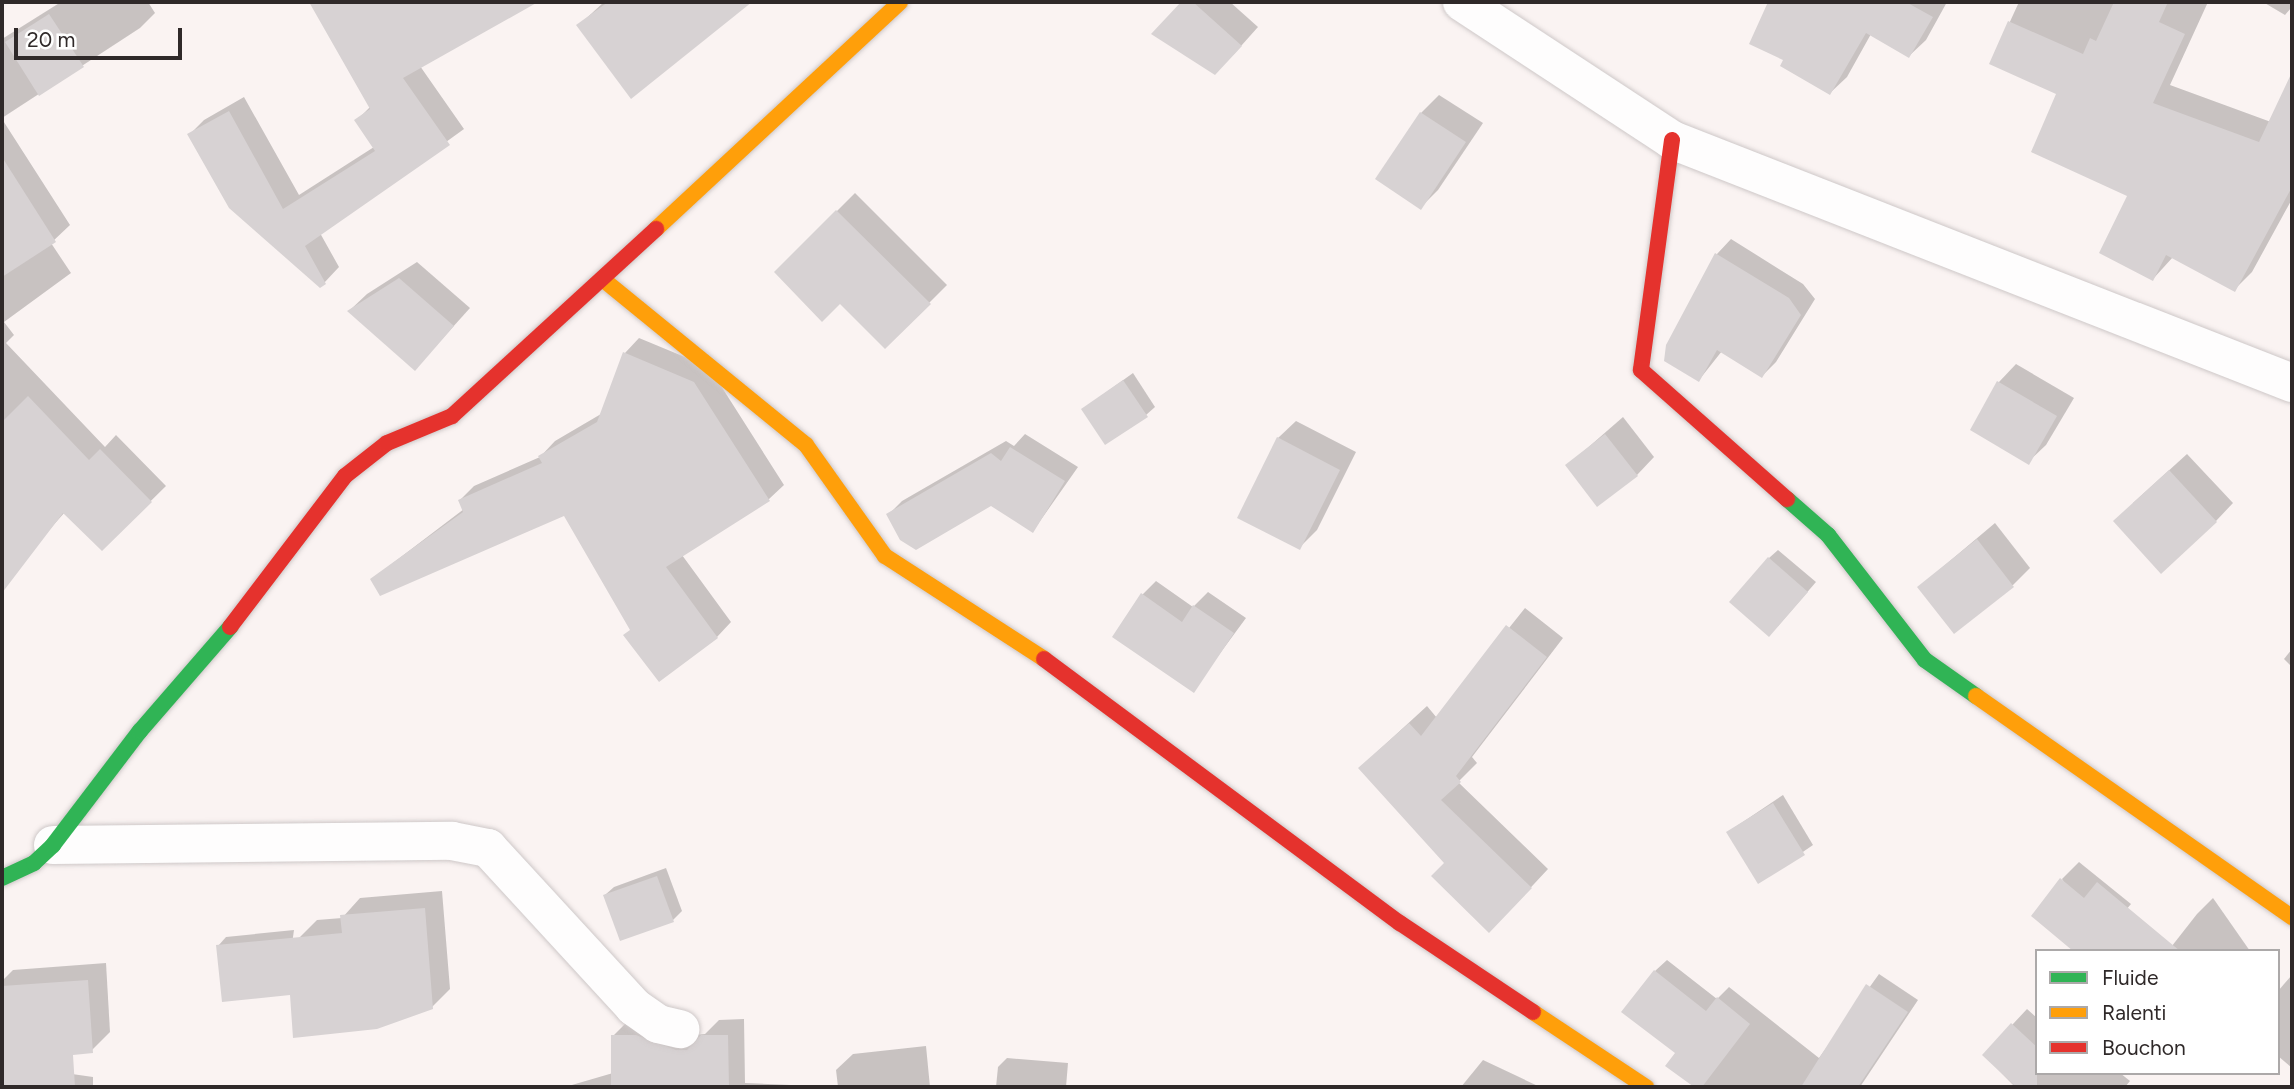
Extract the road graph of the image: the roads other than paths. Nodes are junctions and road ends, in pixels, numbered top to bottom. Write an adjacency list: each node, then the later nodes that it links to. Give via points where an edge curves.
1 (900, 2): 4 (street)
2 (1462, 2): 3 (street)
3 (1672, 140): 5 (street); 8 (street, via 1641,370 1828,535 1924,660)
4 (605, 281): 6 (street, via 452,416 387,443 345,476 302,527 254,600 140,731); 10 (street, via 806,445 885,556 1027,647 1400,923)
5 (2292, 383)
6 (53, 845): 7 (street, via 34,863); 9 (street, via 452,841 488,848 634,1007 658,1024)
7 (2, 878)
8 (2292, 917)
9 (680, 1028)
10 (1646, 1087)

